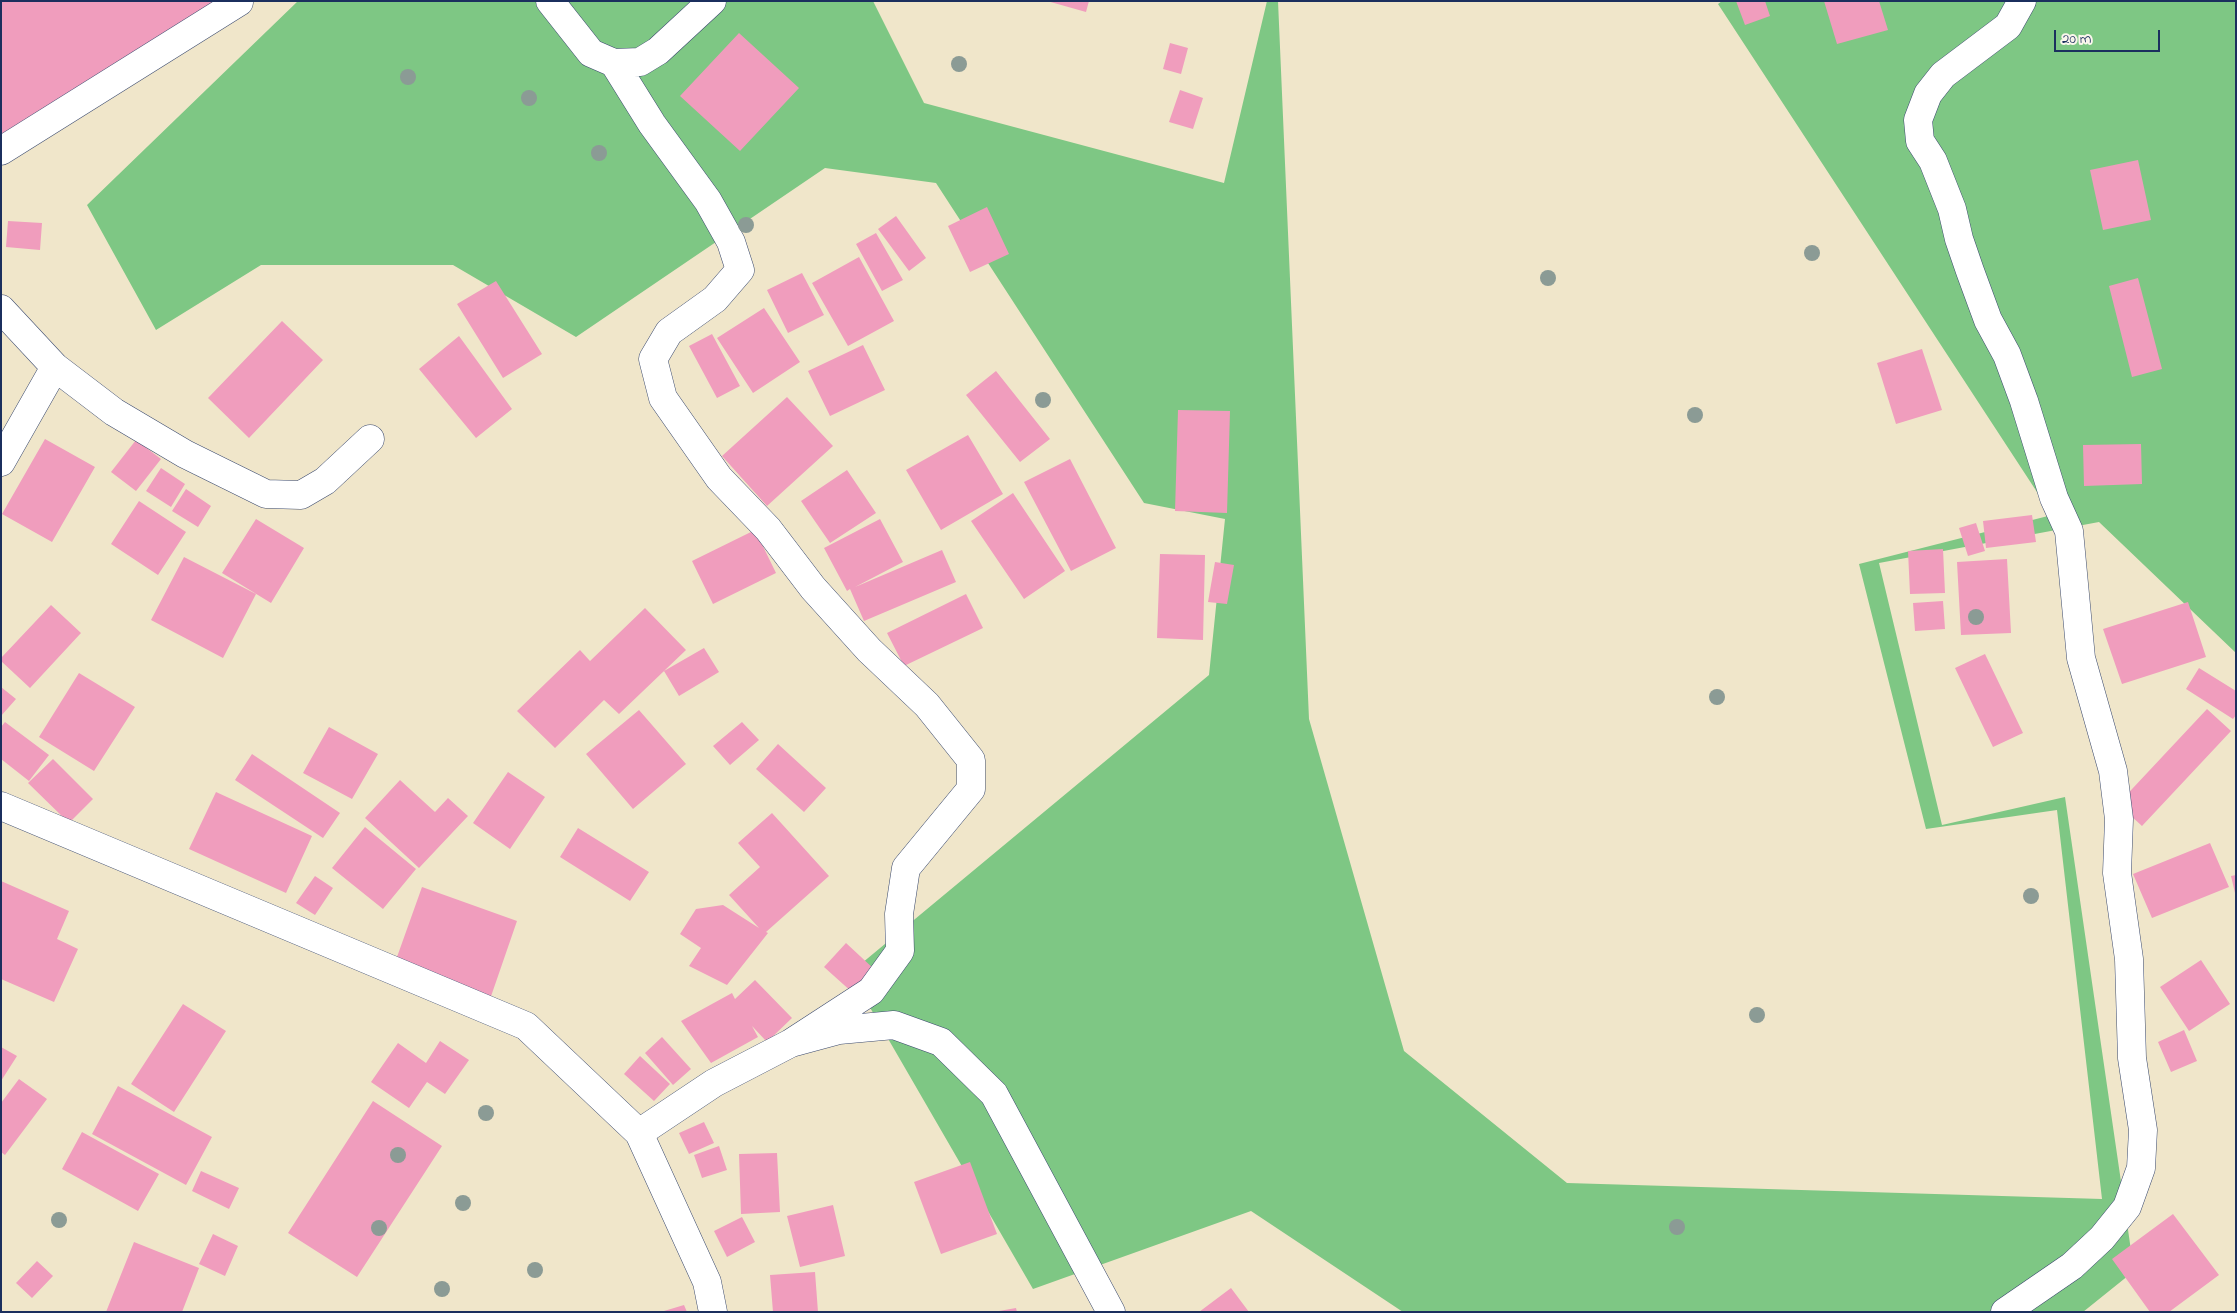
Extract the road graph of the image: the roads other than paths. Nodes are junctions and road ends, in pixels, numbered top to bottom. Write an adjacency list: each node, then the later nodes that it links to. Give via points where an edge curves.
1 (550, 1): 5 (street, via 591,53)
2 (712, 1): 5 (street, via 658,51 640,62)
3 (2022, 1): 16 (street, via 2008,26 1943,75 1928,94 1918,120 1920,141 1933,161 1952,209 1959,239 1988,320 2008,355 2054,498 2069,531 2081,658 2113,771 2119,819 2117,873 2129,959 2132,1058 2143,1130 2141,1168 2127,1207 2102,1238 2072,1266)
4 (239, 2): 6 (street)
5 (614, 63): 12 (street, via 652,124 708,201 731,242 740,270 715,300 669,332 653,359 663,398 719,478 768,529 813,588 869,650 927,705 971,760 971,789 906,868 898,914 900,951 871,991)
6 (1, 151)
7 (1, 309): 8 (street)
8 (55, 367): 9 (street, via 114,412 185,454 266,494 301,495 325,481); 10 (street)
9 (370, 439)
10 (1, 462)
11 (1, 806): 13 (street, via 526,1026)
12 (791, 1044): 13 (street, via 714,1083); 15 (street, via 839,1030 894,1025 941,1042 994,1094)
13 (639, 1133): 14 (street, via 707,1282)
14 (713, 1312)
15 (1110, 1312)
16 (2005, 1312)

